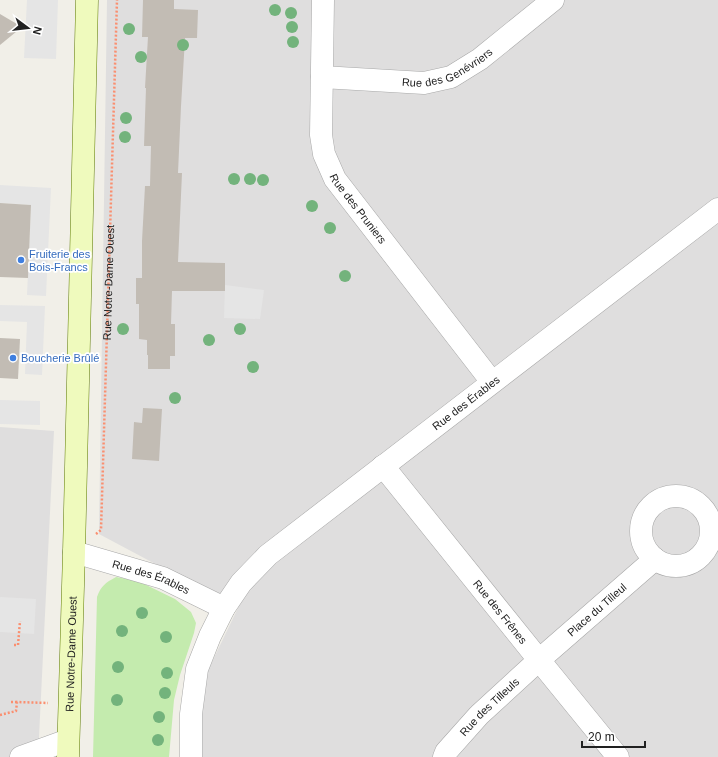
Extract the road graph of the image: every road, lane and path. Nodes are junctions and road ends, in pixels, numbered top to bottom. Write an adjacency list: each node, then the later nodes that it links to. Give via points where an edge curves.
1 (87, 0): 9 (street, Rue Notre-Dame Ouest)
2 (117, 0): 9 (path, Rue Notre-Dame Ouest, via 101,530)
3 (324, 0): 5 (street, Rue des Pruniers)
4 (553, 0): 5 (street, Rue des Genévriers, via 480,59 451,77 424,83)
5 (322, 77): 7 (street, Rue des Pruniers, via 320,135 324,154 335,179)
6 (718, 209): 7 (street, Rue des Érables)
7 (492, 382): 8 (street, Rue des Érables)
8 (383, 466): 11 (street, Rue des Érables, via 268,555 241,583); 14 (street, Rue des Frênes)
9 (74, 552): 11 (street, Rue des Érables, via 163,578); 17 (street, Rue Notre-Dame Ouest)
10 (655, 559): 14 (street, Place du Tilleul)
11 (224, 608): 21 (street, Rue des Érables, via 198,669 191,714)
12 (20, 621): 13 (path, via 18,645)
13 (14, 645)
14 (539, 660): 22 (street, Rue des Tilleuls, via 479,715); 23 (street, Rue des Frênes)
15 (11, 702): 16 (path)
16 (17, 702): 17 (path); 18 (path, via 16,711)
17 (70, 704): 19 (street, Rue Notre-Dame Ouest)
18 (0, 715)
19 (68, 748): 20 (street)
20 (21, 757)
21 (191, 757)
22 (444, 757)
23 (618, 757)

